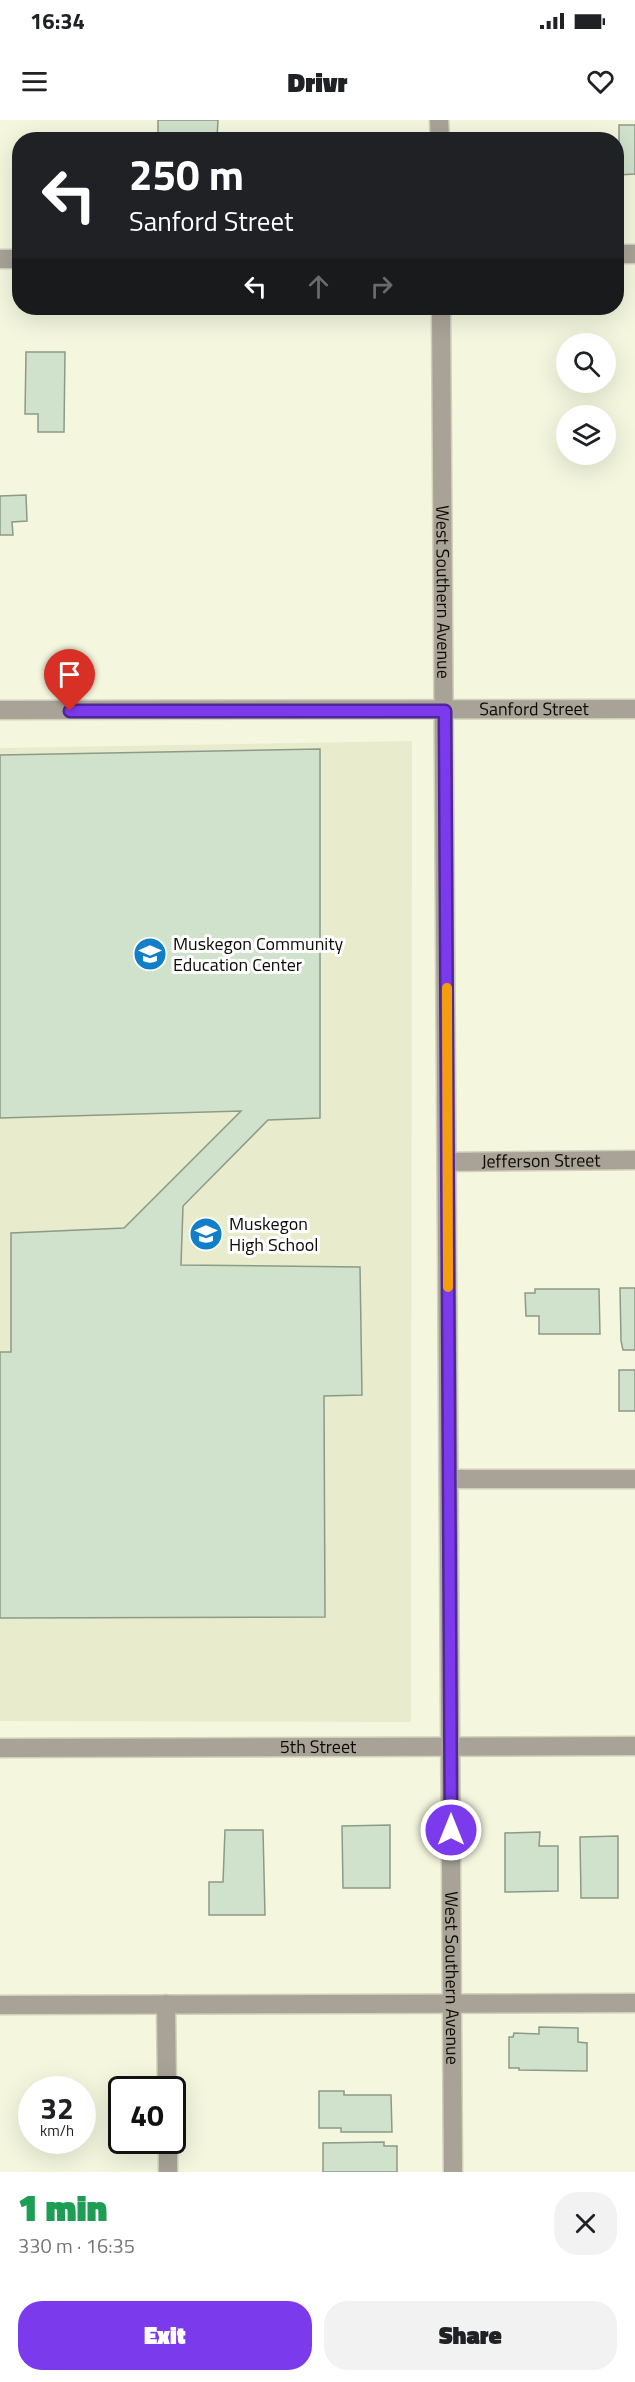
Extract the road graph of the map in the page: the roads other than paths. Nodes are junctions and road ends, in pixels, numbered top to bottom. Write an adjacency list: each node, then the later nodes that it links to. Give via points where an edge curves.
1 (441, 315): 4 (street, West Southern Avenue)
2 (635, 709): 4 (street, Sanford Street)
3 (0, 710): 4 (street, Sanford Street)
4 (445, 711): 6 (street, West Southern Avenue)
5 (635, 1160): 6 (street, Jefferson Street)
6 (447, 1162): 7 (street, West Southern Avenue)
7 (450, 1479): 8 (street); 9 (street, West Southern Avenue)
8 (635, 1479)
9 (452, 1746): 10 (street, 5th Street); 11 (street, 5th Street); 12 (street, West Southern Avenue)
10 (635, 1746)
11 (0, 1748)
12 (452, 2003): 13 (street); 14 (street); 19 (street, West Southern Avenue)
13 (635, 2003)
14 (166, 2004): 15 (street); 16 (street)
15 (0, 2005)
16 (167, 2076)
17 (168, 2154): 18 (street)
18 (168, 2172)
19 (453, 2172)

